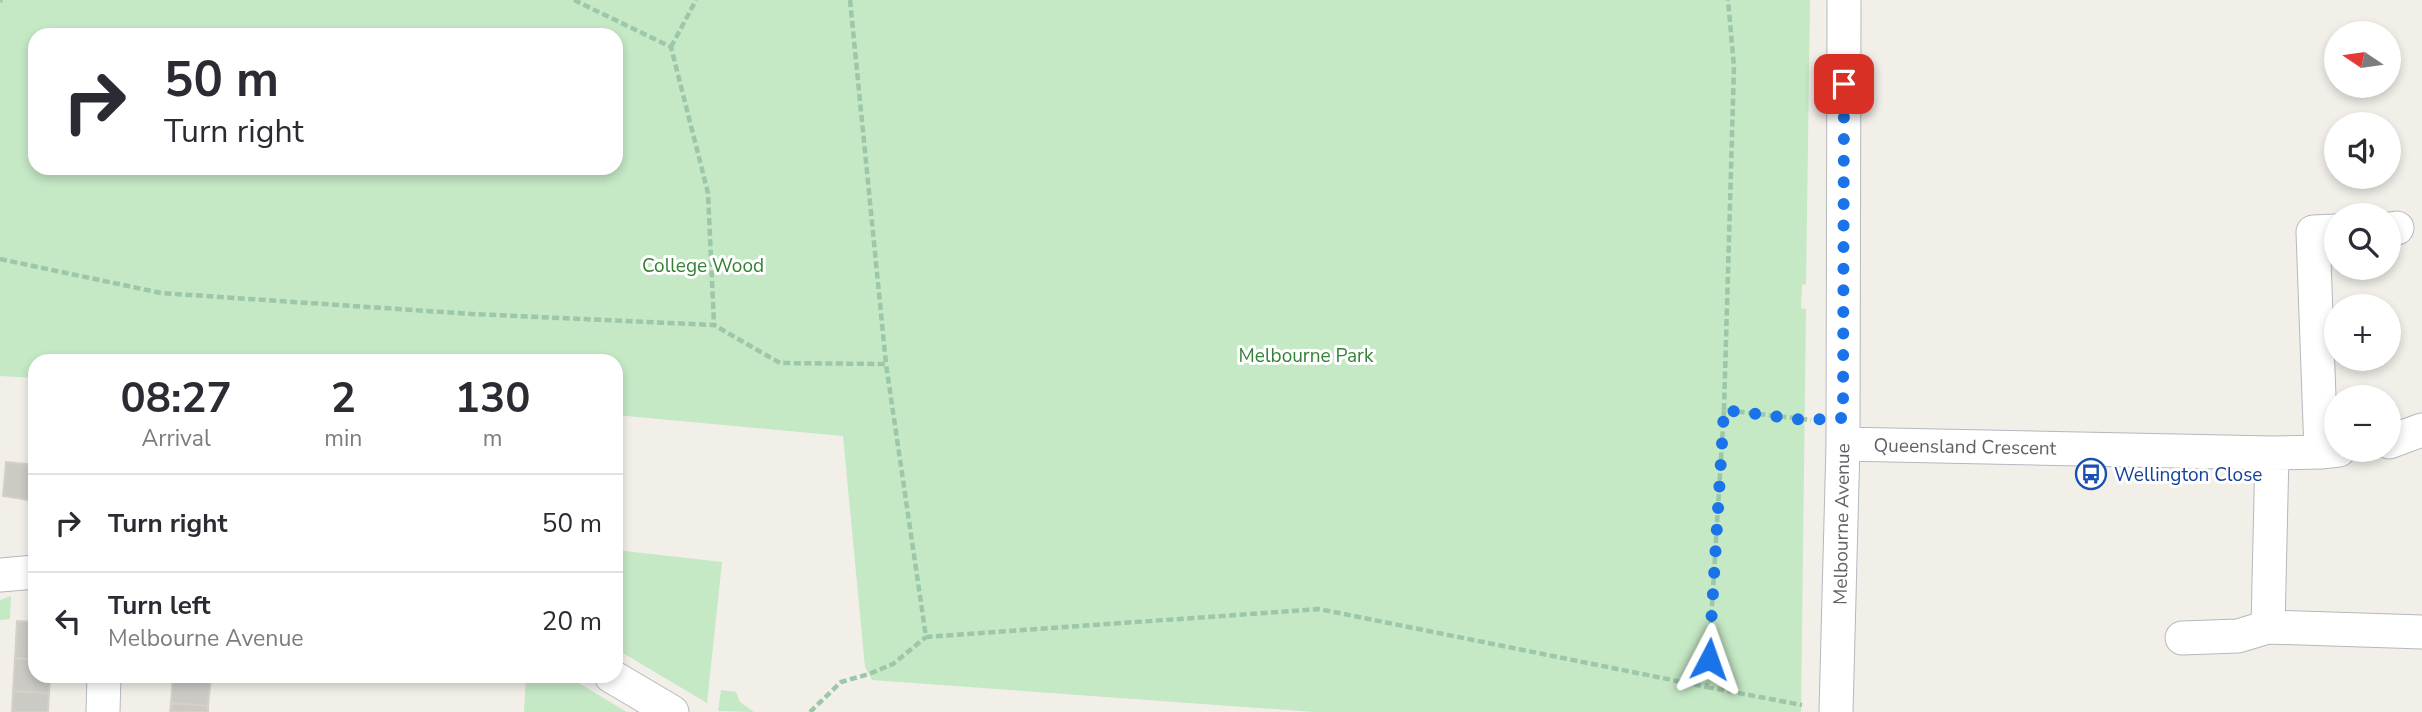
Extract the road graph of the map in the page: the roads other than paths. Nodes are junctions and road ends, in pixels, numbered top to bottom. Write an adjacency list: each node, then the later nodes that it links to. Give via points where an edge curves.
1 (1844, 0): 5 (street, Melbourne Avenue)
2 (2324, 232): 3 (street, via 2313,232)
3 (2325, 385)
4 (2422, 430): 6 (street)
5 (1843, 431): 8 (street, Queensland Crescent); 16 (street, Melbourne Avenue)
6 (2401, 438)
7 (2324, 451): 8 (street, Queensland Crescent)
8 (2272, 453): 11 (street)
9 (28, 573): 10 (street)
10 (0, 575)
11 (2269, 627): 12 (street); 13 (street, via 2238,636)
12 (2422, 632)
13 (2182, 638)
14 (103, 683): 17 (street)
15 (623, 683): 18 (street)
16 (1836, 709)
17 (103, 712)
18 (671, 712)

